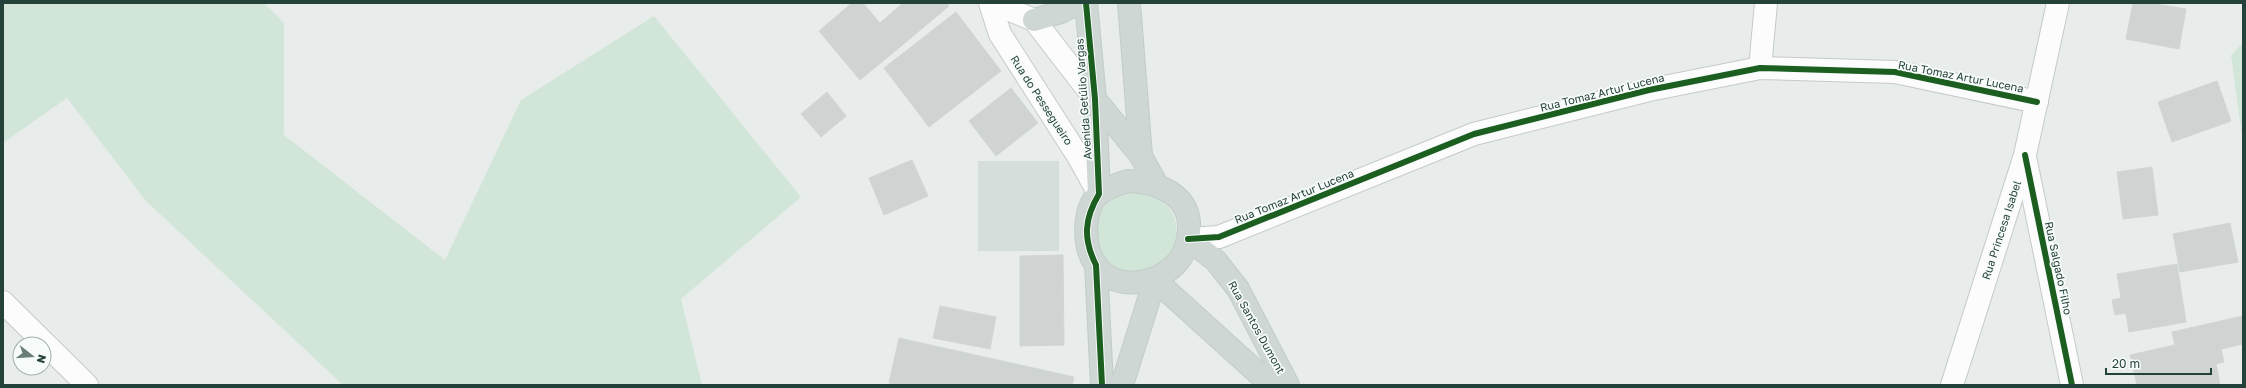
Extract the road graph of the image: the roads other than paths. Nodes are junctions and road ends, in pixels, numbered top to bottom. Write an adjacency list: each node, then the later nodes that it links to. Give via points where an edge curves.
1 (990, 3): 15 (street, Rua do Pessegueiro, via 1000,34 1078,156)
2 (993, 3): 8 (street)
3 (1078, 3): 8 (main road, via 1061,12)
4 (1086, 3): 10 (main road, Avenida Getúlio Vargas)
5 (1129, 3): 13 (main road)
6 (1766, 3): 9 (street)
7 (2058, 3): 11 (street, Rua Princesa Isabel)
8 (1034, 20): 10 (street)
9 (1760, 68): 11 (street, Rua Tomaz Artur Lucena, via 1895,72); 16 (street, Rua Tomaz Artur Lucena, via 1649,90 1474,134 1219,237)
10 (1095, 99): 13 (main road); 15 (main road, Avenida Getúlio Vargas)
11 (2037, 102): 12 (street, Rua Princesa Isabel)
12 (2025, 155): 25 (street, Rua Princesa Isabel); 26 (street, Rua Salgado Filho)
13 (1141, 156): 14 (main road)
14 (1157, 184): 15 (main road, via 1128,181 1113,185); 16 (main road, via 1171,192 1183,205 1190,220)
15 (1099, 194): 17 (main road, via 1088,219 1086,237 1088,249)
16 (1188, 239): 18 (main road, via 1183,254 1172,269); 24 (main road, Rua Santos Dumont, via 1216,261 1238,289)
17 (1096, 265): 18 (main road, via 1111,277 1130,283); 21 (main road)
18 (1155, 280): 22 (main road); 23 (main road, Rua Santos Dumont)
19 (3, 302): 20 (street)
20 (87, 385)
21 (1102, 385)
22 (1122, 385)
23 (1271, 385)
24 (1288, 385)
25 (1952, 385)
26 (2072, 385)

